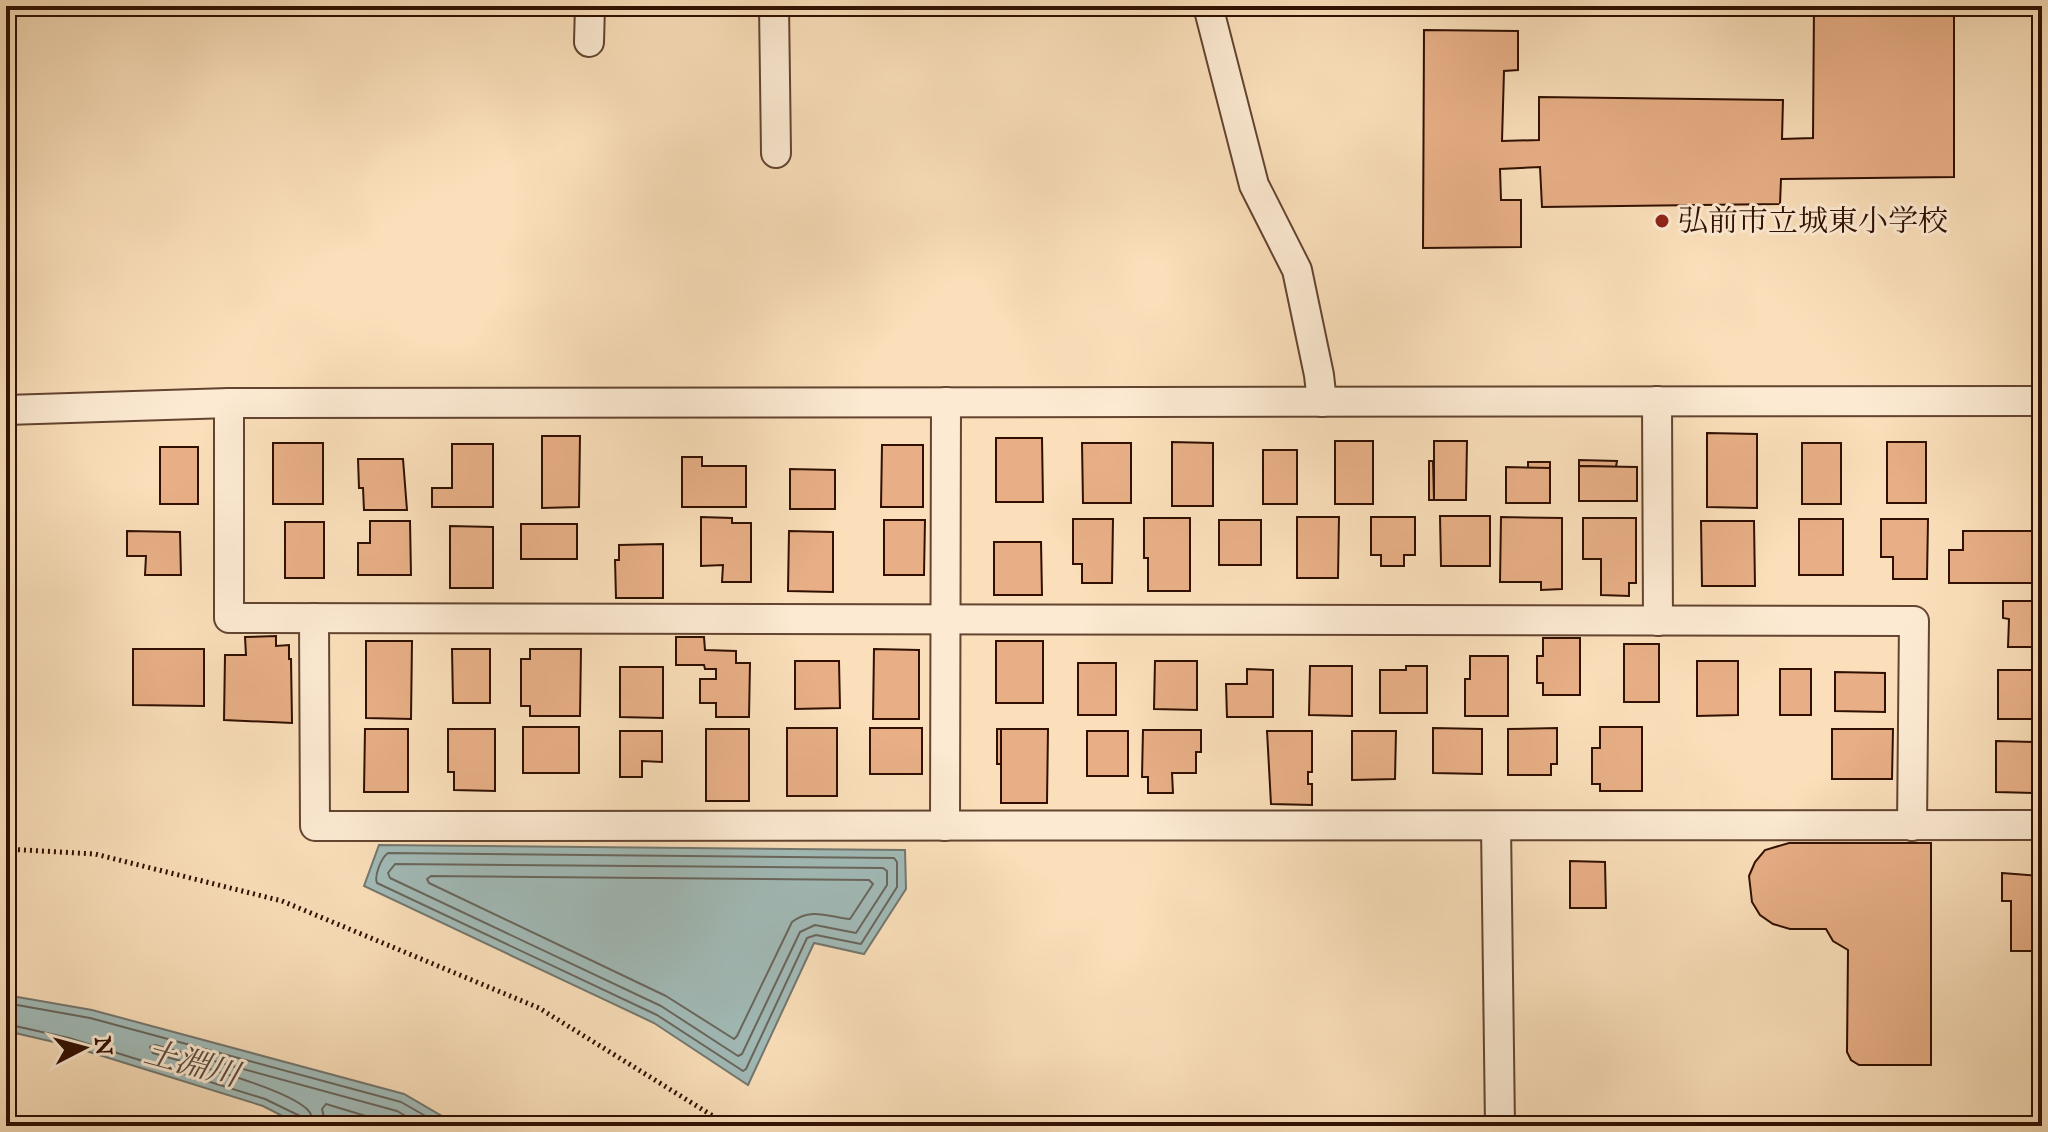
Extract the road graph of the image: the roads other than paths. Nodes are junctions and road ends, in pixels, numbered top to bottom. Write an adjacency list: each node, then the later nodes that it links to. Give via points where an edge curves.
1 (590, 6): 4 (street)
2 (774, 6): 5 (street)
3 (1208, 6): 9 (street, via 1254,185 1297,270)
4 (589, 42)
5 (776, 153)
6 (1657, 401): 7 (street); 9 (street); 14 (street)
7 (2042, 401)
8 (946, 402): 9 (street); 10 (street); 13 (street)
9 (1322, 402)
10 (229, 403): 11 (street); 12 (street, via 229,618)
11 (6, 410)
12 (314, 618): 13 (street); 16 (street, via 315,826)
13 (945, 620): 14 (street); 16 (street)
14 (1658, 621): 18 (street, via 1914,621)
15 (2042, 825): 18 (street)
16 (945, 826): 17 (street)
17 (1496, 826): 18 (street); 19 (street)
18 (1912, 826)
19 (1500, 1126)

